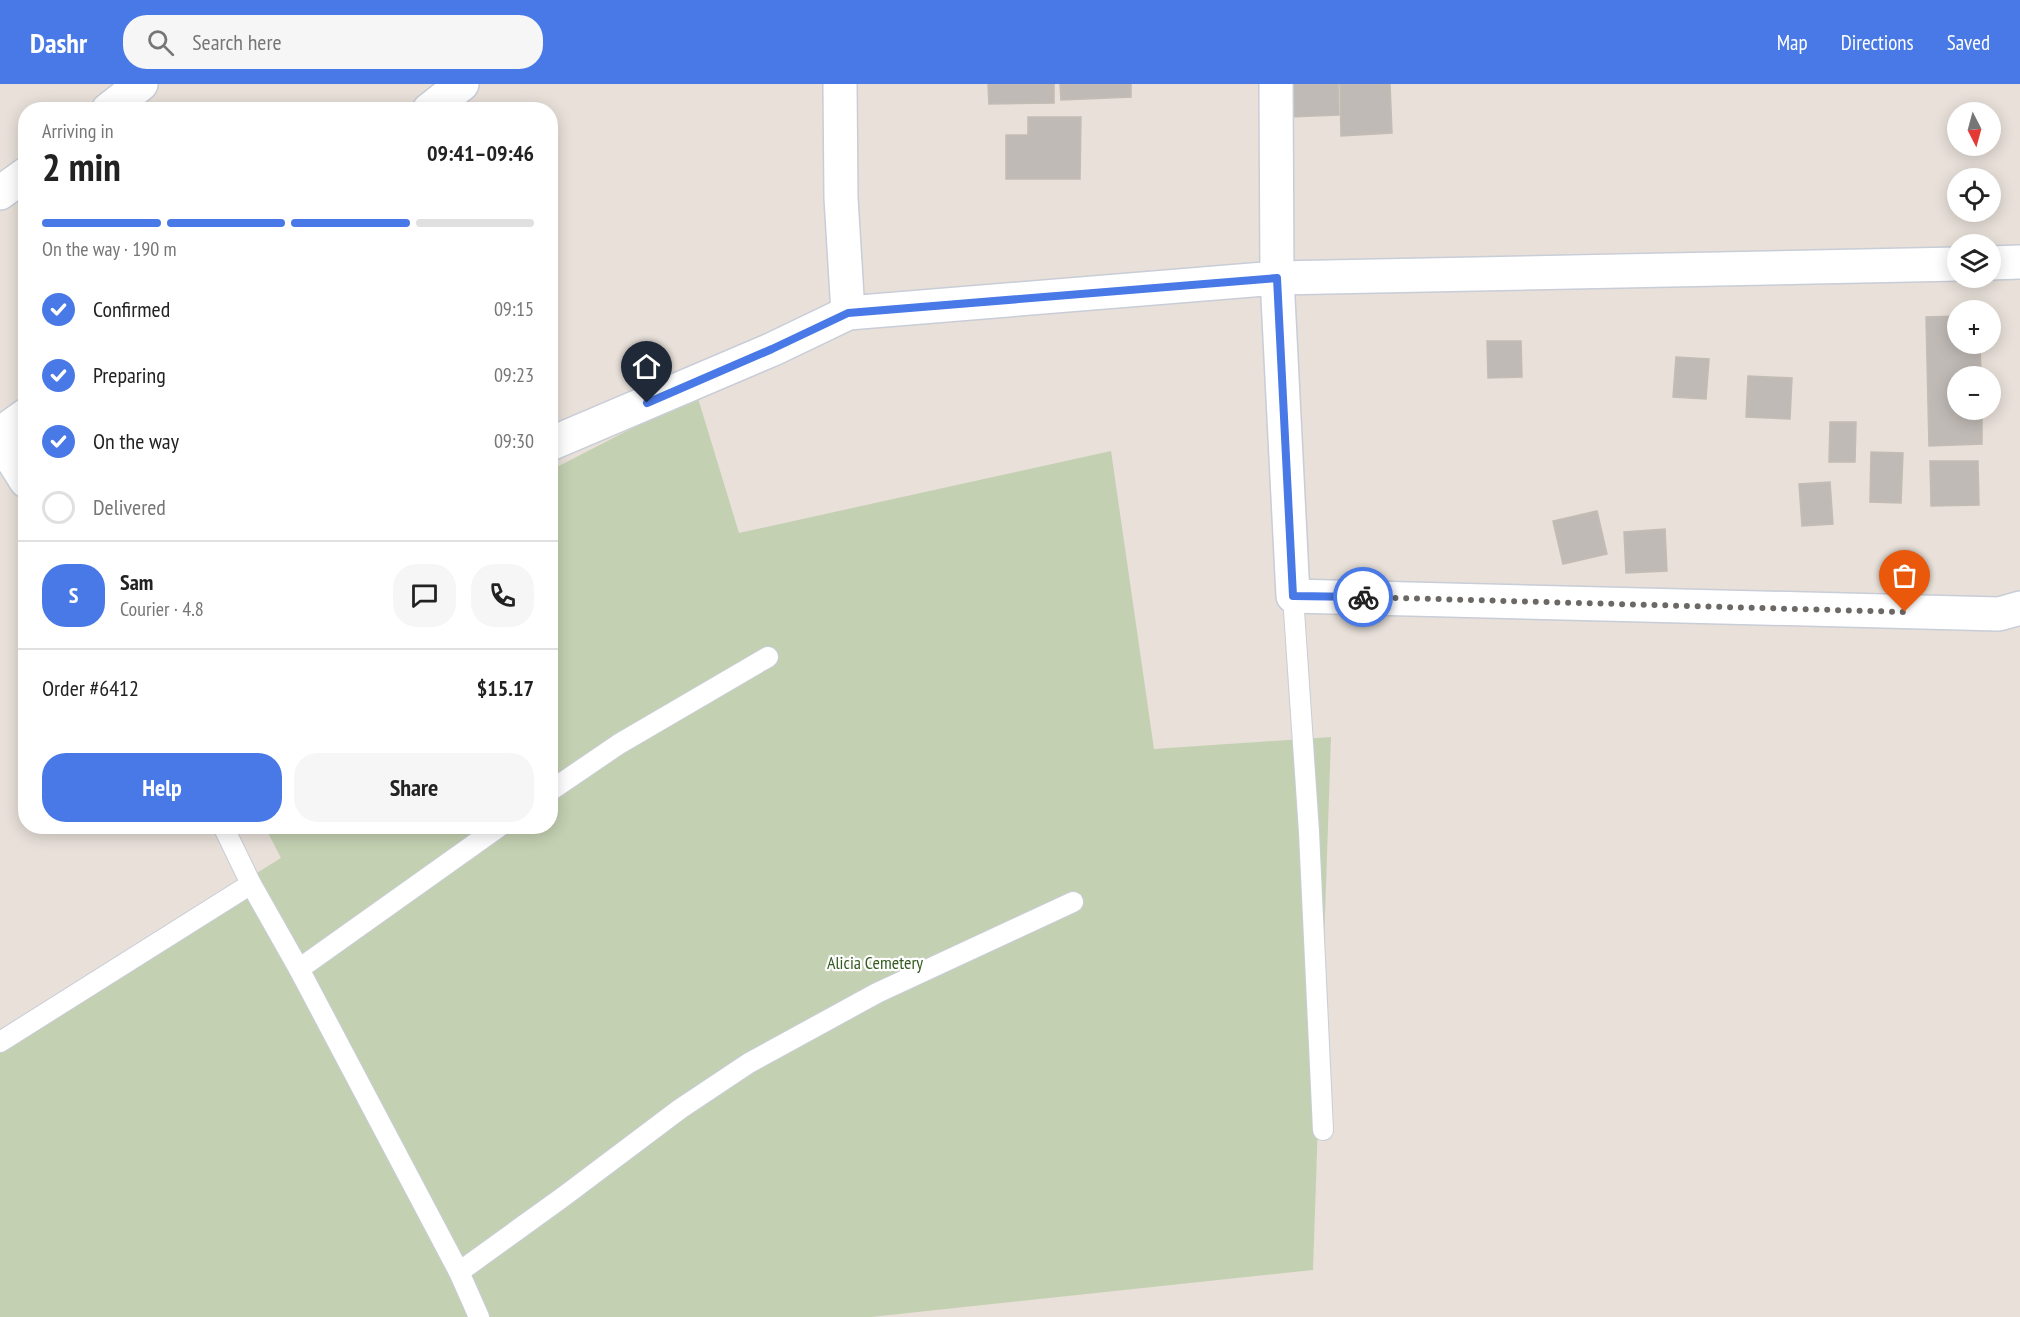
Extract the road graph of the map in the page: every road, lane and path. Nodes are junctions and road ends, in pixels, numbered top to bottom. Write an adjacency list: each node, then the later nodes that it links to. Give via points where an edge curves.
1 (141, 84): 5 (street)
2 (462, 84): 6 (street)
3 (840, 84): 13 (street)
4 (1276, 84): 12 (street)
5 (118, 102)
6 (439, 102)
7 (18, 180): 8 (street)
8 (0, 194)
9 (2020, 262): 10 (street)
10 (2001, 263)
11 (1947, 264): 12 (street)
12 (1277, 278): 13 (street); 19 (street)
13 (848, 313): 17 (street)
14 (18, 421): 15 (street)
15 (0, 434)
16 (0, 440): 18 (street)
17 (558, 441)
18 (18, 468)
19 (1293, 596): 20 (street, via 1999,614); 29 (lane)
20 (2020, 608)
21 (768, 657): 22 (lane, via 619,744)
22 (558, 786)
23 (228, 834): 25 (lane)
24 (489, 834): 27 (lane)
25 (251, 884): 27 (lane); 28 (lane)
26 (1073, 902): 30 (lane, via 877,993 748,1063)
27 (299, 969): 30 (lane)
28 (0, 1042)
29 (1323, 1130)
30 (459, 1272): 31 (lane)
31 (479, 1317)

